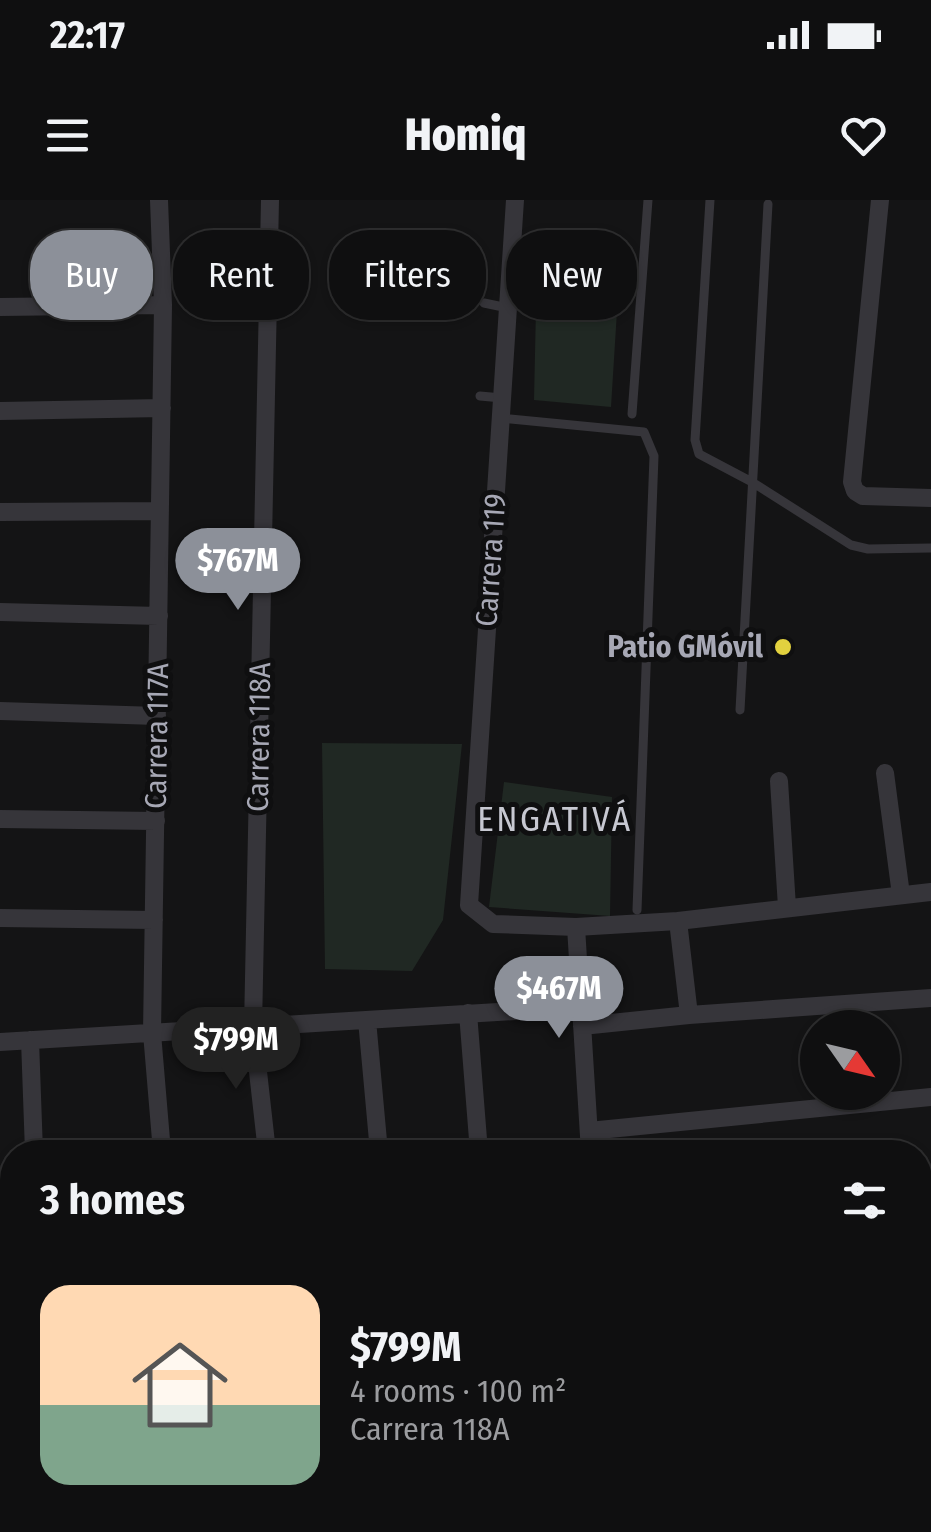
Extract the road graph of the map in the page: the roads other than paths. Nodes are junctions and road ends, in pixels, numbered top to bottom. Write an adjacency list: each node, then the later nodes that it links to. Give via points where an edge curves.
1 (159, 200): 9 (street, Carrera 117A)
2 (270, 200): 46 (street, Carrera 118A)
3 (516, 200): 8 (street, Carrera 119)
4 (648, 200): 16 (lane)
5 (710, 200): 18 (lane, via 696,440 699,454)
6 (880, 200): 19 (street, via 852,482 862,496)
7 (768, 204): 18 (lane)
8 (514, 230)
9 (163, 306): 10 (street); 14 (street, Carrera 117A)
10 (0, 307)
11 (507, 320): 13 (street, Carrera 119)
12 (480, 396): 13 (lane)
13 (502, 398): 17 (street, Carrera 119)
14 (162, 408): 15 (street); 21 (street, Carrera 117A)
15 (0, 410)
16 (632, 414)
17 (500, 418): 35 (lane, via 644,432 654,456); 39 (street, Carrera 119, via 469,906 494,924)
18 (752, 482): 22 (lane, via 852,545); 25 (lane)
19 (931, 498)
20 (0, 512): 21 (street)
21 (160, 512): 24 (street, Carrera 117A)
22 (931, 548)
23 (0, 612): 24 (street)
24 (159, 616): 27 (street, Carrera 117A)
25 (740, 710)
26 (0, 711): 27 (street)
27 (157, 716): 31 (street, Carrera 117A)
28 (885, 773): 33 (street)
29 (779, 781): 34 (street)
30 (0, 819): 31 (street)
31 (156, 821): 37 (street, Carrera 117A)
32 (931, 892): 33 (street)
33 (901, 895): 34 (street)
34 (786, 907): 38 (street)
35 (637, 910)
36 (0, 918): 37 (street)
37 (154, 920): 47 (street, Carrera 117A)
38 (678, 921): 39 (street); 43 (street)
39 (576, 927): 41 (street)
40 (931, 998): 43 (street)
41 (581, 1007): 42 (street); 45 (street)
42 (468, 1014): 44 (street); 56 (street)
43 (689, 1015): 45 (street)
44 (367, 1020): 46 (street); 55 (street)
45 (582, 1026): 51 (street)
46 (253, 1027): 47 (street); 54 (street, Carrera 118A)
47 (152, 1033): 48 (street); 53 (street, Carrera 117A)
48 (30, 1040): 49 (street); 52 (street)
49 (0, 1042)
50 (931, 1096): 51 (street)
51 (588, 1131): 57 (street)
52 (34, 1140)
53 (161, 1140)
54 (266, 1140)
55 (379, 1140)
56 (478, 1140)
57 (589, 1140)

